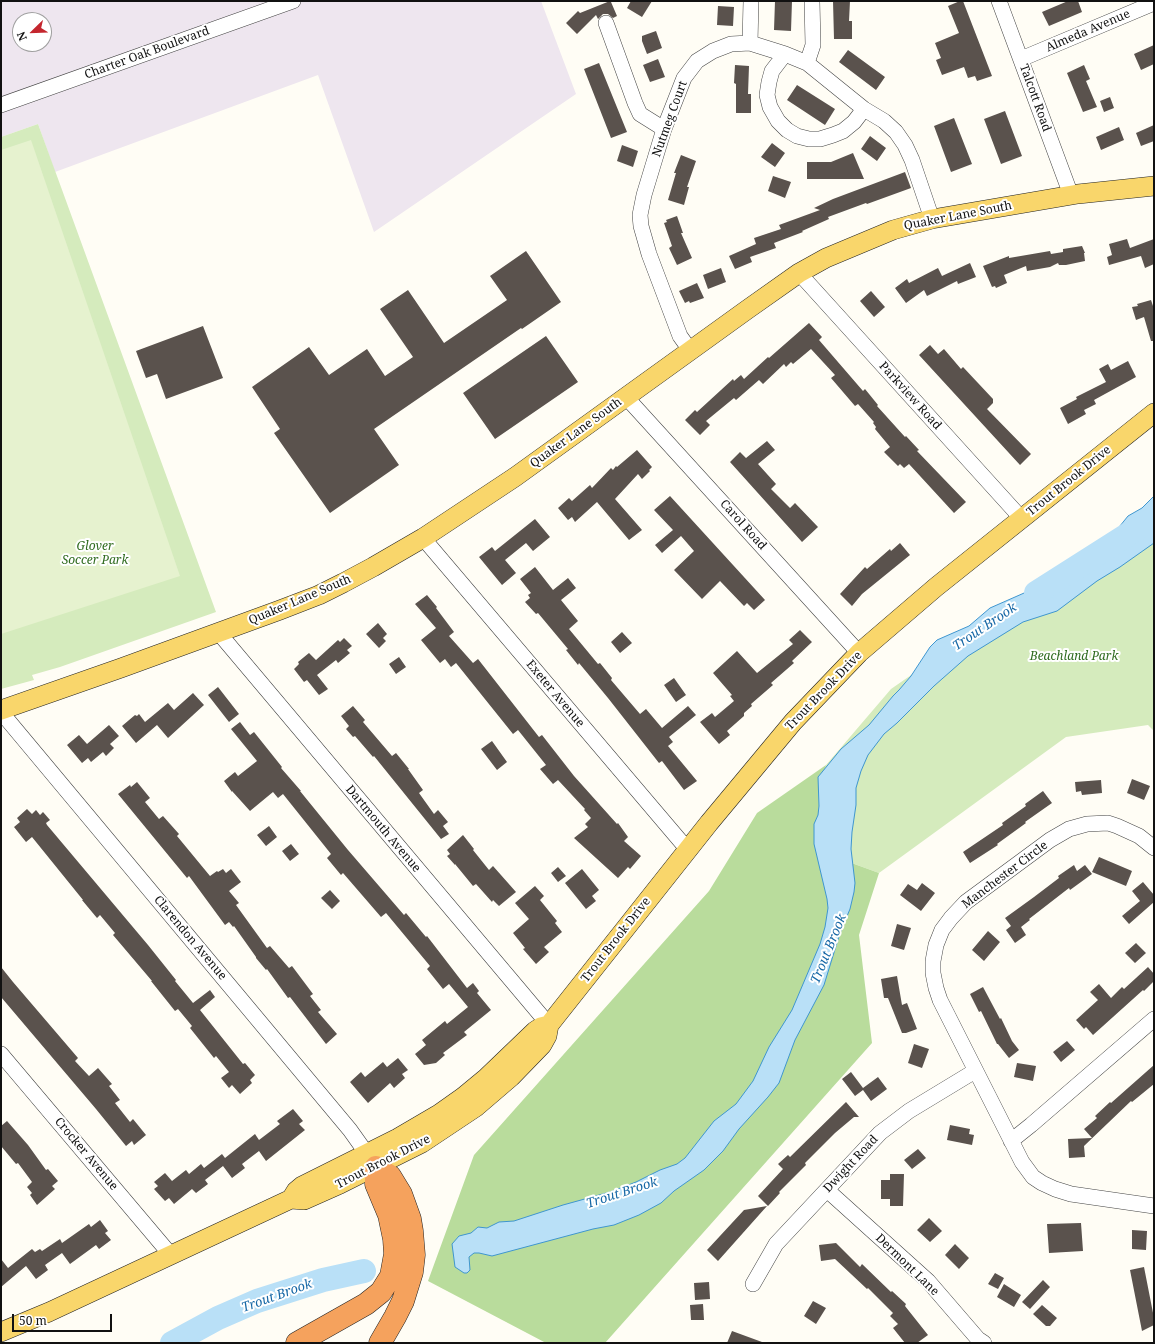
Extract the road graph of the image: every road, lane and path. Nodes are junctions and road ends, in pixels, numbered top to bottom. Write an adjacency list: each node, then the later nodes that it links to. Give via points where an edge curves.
1 (293, 1): 11 (street, Charter Oak Boulevard)
2 (751, 1): 7 (street)
3 (812, 1): 10 (street, via 813,45)
4 (999, 1): 9 (street, Talcott Road)
5 (1154, 3): 9 (street, Almeda Avenue)
6 (606, 23): 13 (street, via 640,114)
7 (750, 43): 8 (street, Nutmeg Court); 13 (street, Nutmeg Court, via 731,44 713,50 697,61 684,78)
8 (785, 54): 10 (street, Nutmeg Court); 12 (street, via 772,71 767,94 770,107 786,130 808,139 833,135 854,122)
9 (1021, 59): 15 (street, Talcott Road)
10 (807, 63): 12 (street, Nutmeg Court)
11 (1, 105)
12 (864, 109): 16 (street, Nutmeg Court, via 890,126 905,145)
13 (664, 128): 18 (street, Nutmeg Court, via 642,205 641,226 680,336)
14 (1154, 186): 15 (main road, Quaker Lane South)
15 (1071, 195): 16 (main road, Quaker Lane South)
16 (932, 219): 17 (main road, Quaker Lane South, via 863,242)
17 (799, 273): 18 (main road, Quaker Lane South); 21 (street, Parkview Road)
18 (690, 350): 19 (main road, Quaker Lane South)
19 (626, 397): 22 (main road, Quaker Lane South, via 515,477); 24 (street, Carol Road)
20 (1154, 413): 21 (main road, Trout Brook Drive)
21 (1022, 519): 24 (main road, Trout Brook Drive, via 936,587)
22 (423, 538): 23 (main road, Quaker Lane South, via 367,571 318,595); 27 (street, Exeter Avenue)
23 (218, 632): 25 (main road, Quaker Lane South); 29 (street, Dartmouth Avenue)
24 (859, 653): 27 (main road, Trout Brook Drive, via 793,722)
25 (1, 711): 33 (street, Clarendon Avenue, via 350,1130)
26 (1154, 848): 31 (street, Manchester Circle, via 1139,836 1108,823 1069,829 1050,840 966,902 951,918 942,930 936,945 933,973 940,1000)
27 (688, 850): 29 (main road, Trout Brook Drive)
28 (1154, 1020): 32 (street)
29 (549, 1025): 33 (main road, Trout Brook Drive, via 542,1045 516,1073 476,1107 437,1133)
30 (1, 1054): 36 (street, Crocker Avenue)
31 (975, 1071): 32 (street, Manchester Circle); 34 (street, Dwight Road, via 909,1110 880,1133)
32 (1011, 1141): 35 (street, Manchester Circle, via 1033,1178 1055,1190)
33 (372, 1160): 36 (main road, Trout Brook Drive, via 308,1198 291,1199); 39 (highway, via 376,1184 389,1215 394,1238 395,1254 391,1276 381,1292 366,1304); 40 (highway, via 390,1176 401,1194 410,1219 414,1255 412,1272 403,1301)
34 (827, 1190): 37 (street, Dwight Road, via 776,1244); 41 (street, Dermont Lane, via 928,1281)
35 (1154, 1206)
36 (170, 1254): 38 (main road, Trout Brook Drive)
37 (753, 1284)
38 (1, 1332)
39 (297, 1343)
40 (380, 1343)
41 (984, 1343)

